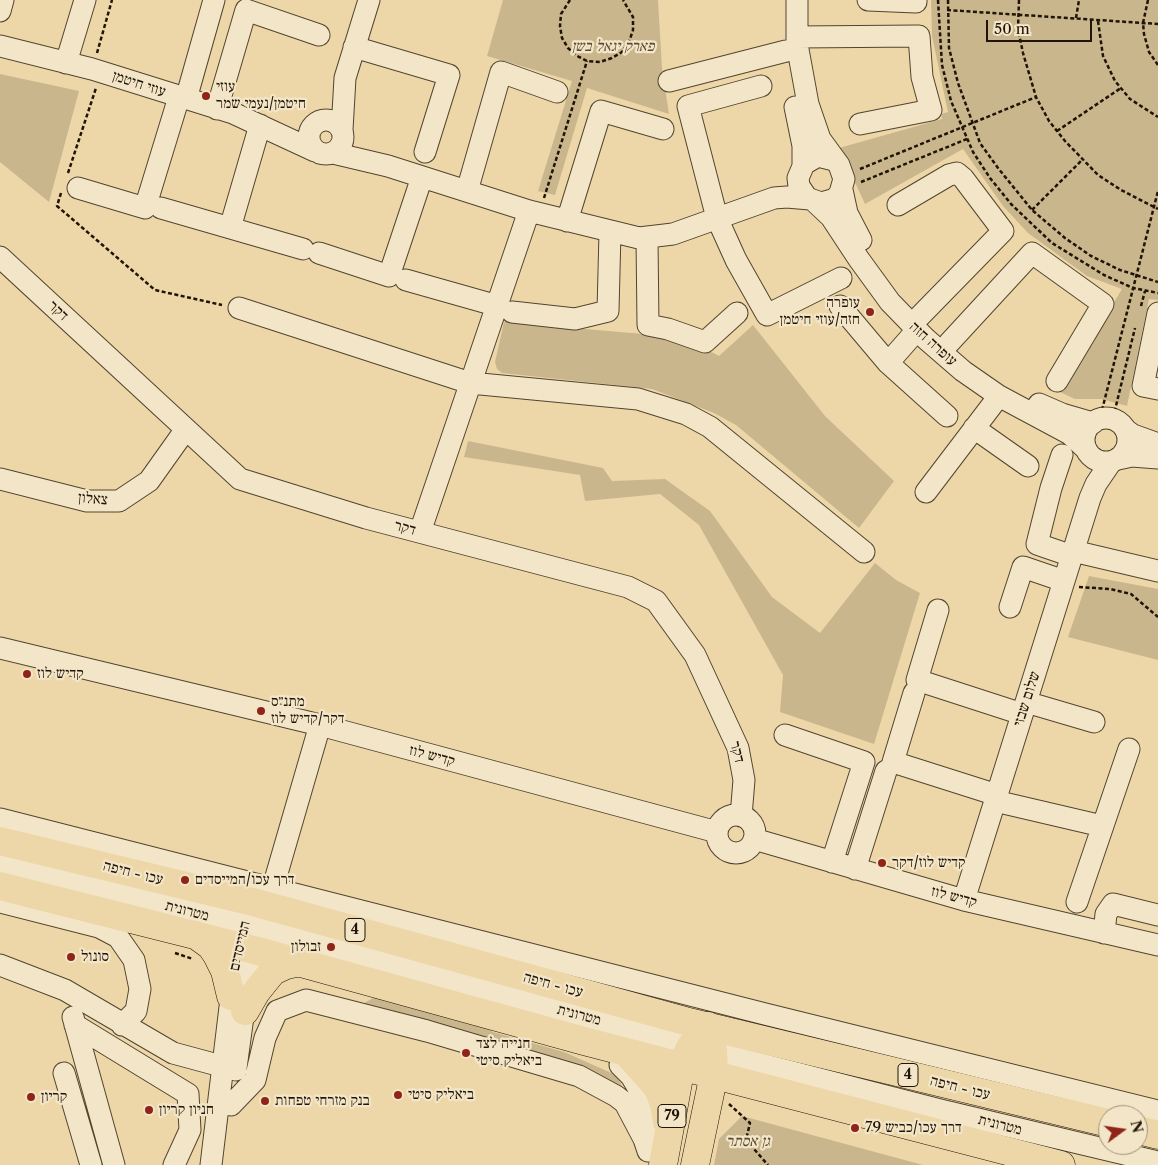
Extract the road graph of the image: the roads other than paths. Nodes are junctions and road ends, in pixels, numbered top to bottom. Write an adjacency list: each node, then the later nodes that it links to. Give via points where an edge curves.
1 (3, 0): 9 (street)
2 (85, 0): 14 (street)
3 (214, 0): 19 (street)
4 (369, 0): 13 (street)
5 (784, 0): 11 (street, עופרה חזה)
6 (797, 0): 11 (street, עופרה חזה)
7 (868, 0): 8 (street)
8 (916, 0)
9 (0, 11)
10 (319, 35): 20 (street, via 246,10)
11 (792, 44): 16 (street); 22 (street, via 919,36 922,77 931,110); 27 (street, עופרה חזה, via 802,136); 28 (street, עופרה חזה, via 812,120)
12 (5, 45): 14 (street, עוזי חיטמן)
13 (354, 47): 15 (street); 26 (street, via 449,75)
14 (66, 63): 19 (street, עוזי חיטמן)
15 (345, 78): 21 (street); 25 (street)
16 (669, 80)
17 (761, 86): 37 (street, via 688,106)
18 (556, 92): 31 (street, via 501,72)
19 (183, 98): 20 (street, עוזי חיטמן); 30 (street, via 145,208)
20 (217, 109): 23 (street, עוזי חיטמן)
21 (316, 123): 23 (street, עוזי חיטמן, via 281,128); 25 (street, via 332,121); 25 (street, via 309,135 311,146)
22 (860, 124)
23 (260, 125): 25 (street, עוזי חיטמן); 39 (street)
24 (663, 129): 38 (street, via 601,111)
25 (333, 142): 29 (street)
26 (425, 152)
27 (801, 170): 28 (street, via 810,159 818,156); 32 (street, via 799,186); 33 (street)
28 (840, 175): 32 (street, via 835,198 828,202); 50 (street, עופרה חזה, via 847,213 861,240)
29 (422, 177): 31 (street); 39 (street, via 389,276)
30 (78, 188)
31 (467, 191): 36 (street)
32 (812, 200): 33 (street, via 787,196); 50 (street, עופרה חזה, via 831,216 876,284)
33 (756, 204): 37 (street)
34 (898, 205): 50 (street, via 957,173 1003,231)
35 (160, 208): 39 (street)
36 (534, 213): 38 (street); 47 (street)
37 (718, 218): 41 (street, via 673,234); 43 (street, via 766,315)
38 (567, 221): 40 (street)
39 (230, 228)
40 (610, 232): 41 (street); 47 (street, via 608,311 574,319)
41 (647, 238): 49 (street, via 648,325 677,331 705,342)
42 (0, 257): 60 (street, דקר)
43 (841, 278)
44 (406, 280): 47 (street)
45 (840, 306): 52 (street)
46 (239, 308): 54 (street)
47 (505, 309): 54 (street)
48 (1149, 311): 55 (street, via 1144,386)
49 (737, 313)
50 (918, 323): 51 (street, עופרה חזה); 52 (street); 56 (street, עופרה חזה, via 963,371)
51 (949, 343): 53 (street, via 1032,254 1103,304); 58 (street, עופרה חזה, via 1015,392 1062,414)
52 (888, 363): 57 (street)
53 (1057, 381)
54 (470, 383): 70 (street); 71 (street, via 638,399 686,414 710,426)
55 (1158, 389)
56 (999, 396): 59 (street); 62 (street, עופרה חזה, via 1070,434)
57 (947, 416)
58 (1108, 423): 61 (street, עופרה חזה); 62 (street, via 1085,434); 65 (street, via 1127,447)
59 (974, 428): 66 (street); 68 (street)
60 (186, 429): 67 (street, צאלון, via 149,481 119,501 87,501); 70 (street, דקר, via 240,479)
61 (1158, 444)
62 (1088, 452): 65 (street, via 1103,462); 69 (street, שלום שבזי)
63 (1062, 455): 72 (street, via 1050,488 1037,544)
64 (1158, 458): 65 (street, via 1132,456)
65 (1115, 461): 69 (street, שלום שבזי, via 1098,480)
66 (1028, 466)
67 (0, 479)
68 (926, 492)
69 (1090, 498): 72 (street, שלום שבזי)
70 (420, 532): 86 (street, דקר, via 628,586 656,601 695,655 738,748 744,780)
71 (864, 552)
72 (1072, 554): 73 (street); 74 (street, שלום שבזי)
73 (1158, 571)
74 (1063, 584): 75 (street, via 1023,568); 79 (street, שלום שבזי)
75 (1010, 607)
76 (938, 610): 79 (street, via 917,680)
77 (0, 648): 81 (street, קדיש לוז)
78 (914, 693): 85 (street, via 893,762)
79 (1024, 708): 80 (street); 85 (street, שלום שבזי)
80 (1094, 722)
81 (320, 726): 89 (street, קדיש לוז); 101 (street, המייסדים)
82 (785, 735): 92 (street, via 864,762)
83 (1128, 750): 88 (street)
84 (886, 771): 94 (street)
85 (996, 798): 88 (street); 98 (street, שלום שבזי)
86 (741, 816): 89 (street, via 725,818); 90 (street, via 754,828)
87 (0, 819): 95 (street)
88 (1102, 826): 99 (street)
89 (717, 832): 90 (street, via 724,848 735,852 746,849)
90 (754, 840): 92 (street, קדיש לוז)
91 (0, 841): 96 (highway, עכו - חיפה / 4)
92 (832, 862): 94 (street, קדיש לוז)
93 (0, 865): 101 (street, מטרונית)
94 (855, 869): 98 (street, קדיש לוז)
95 (239, 879): 96 (street); 101 (street)
96 (187, 886): 101 (highway, עכו - חיפה / 4)
97 (4, 894): 103 (highway, עכו - חיפה / 4); 110 (street, via 99,927 118,937 134,960 140,989 136,1011)
98 (964, 900): 102 (street, קדיש לוז)
99 (1077, 902)
100 (1158, 915): 102 (street, via 1113,904 1106,914)
101 (253, 923): 103 (highway, עכו - חיפה / 4); 105 (highway, עכו - חיפה / 4); 108 (street, המייסדים); 113 (highway, עכו - חיפה / 4); 117 (street, via 765,1014)
102 (1104, 933): 104 (street, קדיש לוז)
103 (196, 935): 108 (highway, via 217,955)
104 (1158, 945)
105 (301, 962): 108 (highway, via 273,971 256,992); 111 (highway, עכו - חיפה / 4)
106 (0, 965): 107 (street)
107 (65, 990): 109 (street); 110 (street)
108 (238, 1003): 114 (street, המייסדים)
109 (75, 1025): 122 (street); 123 (street, via 188,1094 190,1130)
110 (122, 1025): 114 (street, via 173,1053)
111 (584, 1041): 112 (highway, עכו - חיפה / 4); 119 (street, via 624,1068 638,1087 649,1117)
112 (625, 1050): 113 (highway, עכו - חיפה / 4); 119 (highway, via 646,1072 661,1095 666,1114)
113 (704, 1060): 118 (highway, עכו - חיפה / 4); 119 (highway, 79); 120 (street, מטרונית, via 940,1110); 126 (highway, 79, via 710,1107 704,1120); 127 (highway, via 742,1090 773,1089)
114 (229, 1068): 116 (street, המייסדים); 124 (street, המייסדים)
115 (64, 1073): 121 (street)
116 (232, 1105): 119 (street, via 255,1080 277,1012 306,1000 427,1031 579,1076 625,1103); 125 (street, המייסדים)
117 (1158, 1110)
118 (1098, 1121)
119 (656, 1157)
120 (1158, 1162)
121 (90, 1165)
122 (114, 1165)
123 (174, 1165)
124 (211, 1165)
125 (225, 1165)
126 (695, 1165)
127 (1060, 1165)

